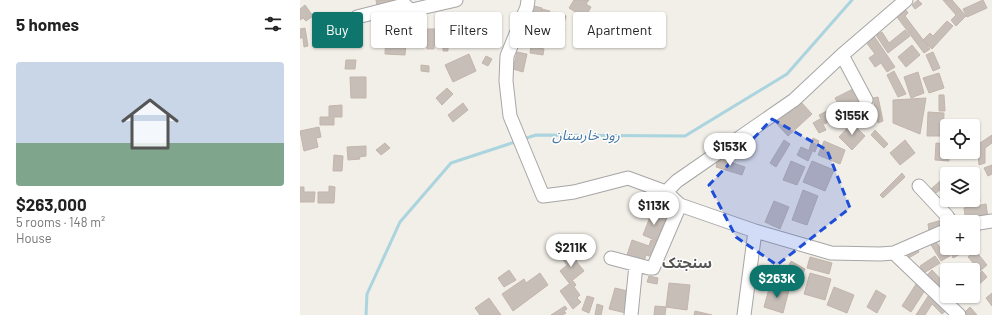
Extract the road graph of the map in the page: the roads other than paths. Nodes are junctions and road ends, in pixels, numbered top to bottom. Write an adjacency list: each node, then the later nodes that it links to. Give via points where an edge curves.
1 (456, 0): 4 (street, via 412,10 404,5)
2 (528, 0): 8 (street, via 507,56 506,81 510,116 543,196 574,192 628,178)
3 (906, 0): 5 (street)
4 (363, 15)
5 (842, 55): 6 (street); 8 (street, via 794,100 677,181)
6 (866, 100)
7 (919, 186): 10 (street)
8 (666, 192): 9 (street)
9 (680, 205): 13 (street); 17 (street, via 653,268)
10 (946, 215)
11 (992, 220): 12 (street)
12 (980, 223)
13 (755, 231): 15 (street, via 831,253); 19 (street)
14 (940, 233): 15 (street)
15 (894, 253): 20 (street)
16 (611, 258): 17 (street)
17 (636, 265): 18 (street)
18 (631, 315)
19 (744, 315)
20 (959, 315)

